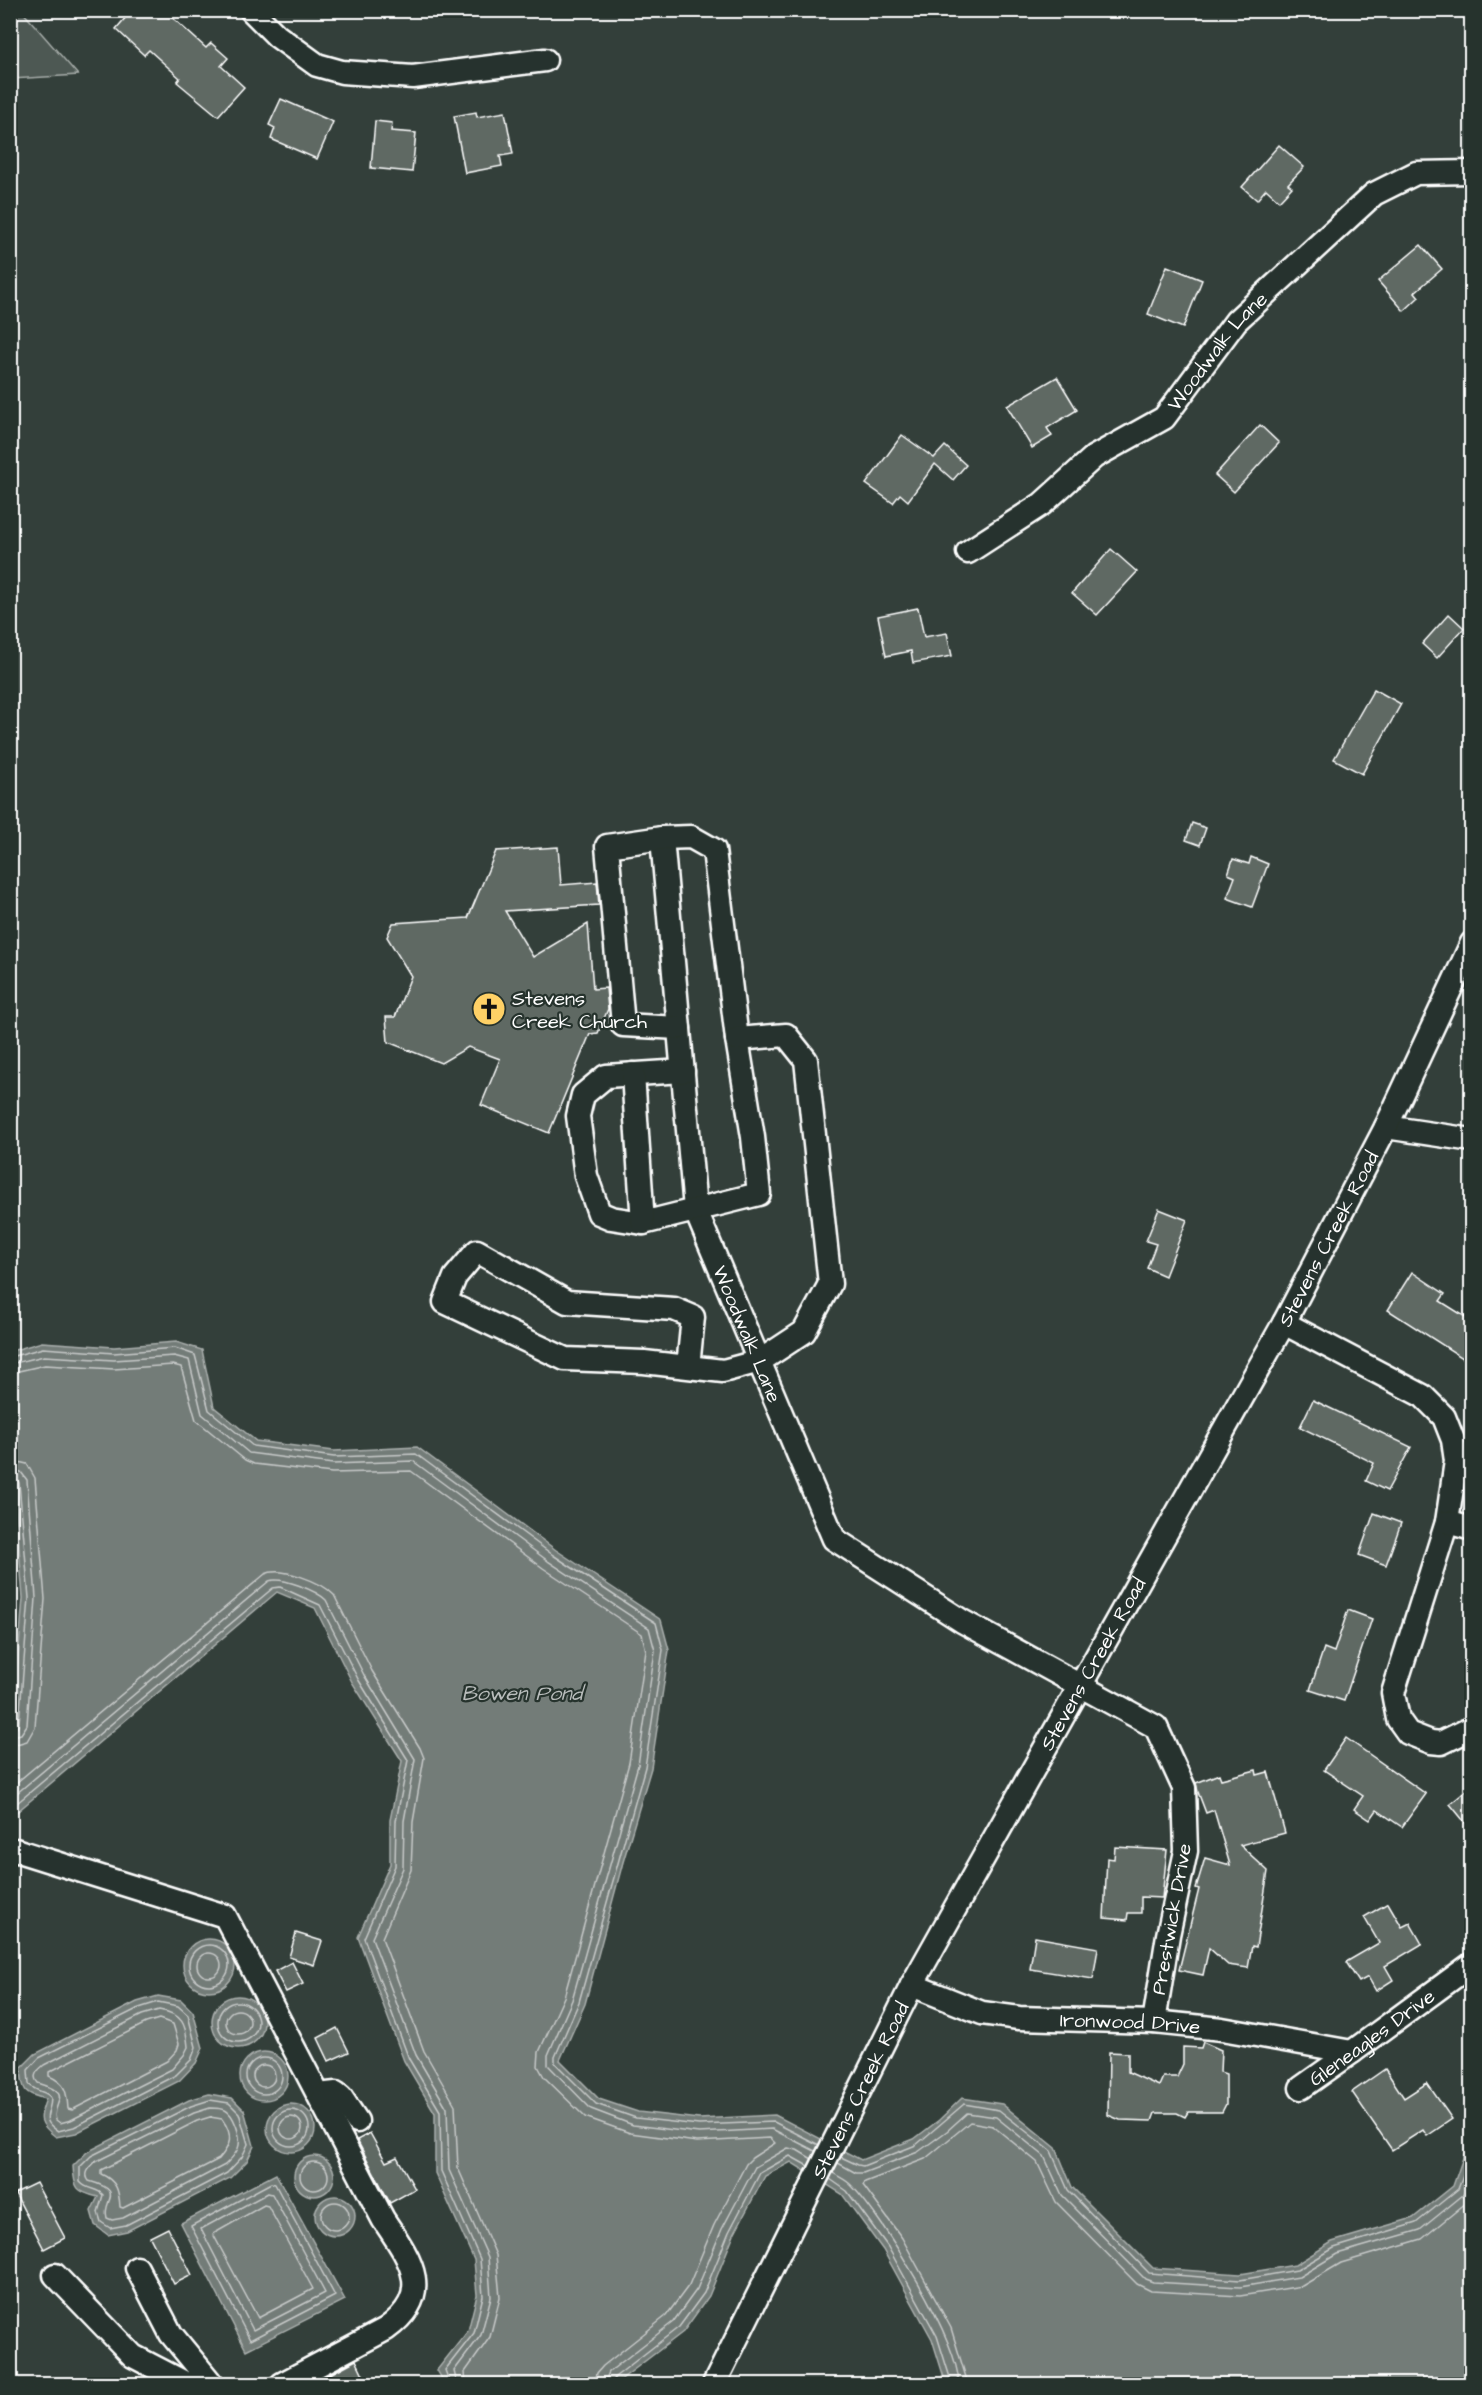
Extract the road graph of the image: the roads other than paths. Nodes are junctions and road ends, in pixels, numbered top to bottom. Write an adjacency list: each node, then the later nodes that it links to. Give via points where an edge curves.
1 (251, 10): 2 (street, via 277,36 317,65 342,72 413,77)
2 (545, 60)
3 (1472, 172): 4 (street, Woodwalk Lane, via 1416,173 1374,194 1236,321 1164,418 1094,457 1042,504)
4 (968, 552)
5 (662, 838): 7 (street, Woodwalk Lane); 7 (street, via 607,846 623,1025); 8 (street, via 691,837 714,850)
6 (1472, 943): 11 (street, Stevens Creek Road)
7 (679, 1028): 9 (street, Woodwalk Lane)
8 (737, 1039): 13 (street, via 759,1194); 16 (street, via 786,1035 806,1060 830,1284 804,1332)
9 (683, 1071): 10 (street); 13 (street, Woodwalk Lane)
10 (633, 1074): 14 (street); 14 (street, via 606,1076 582,1095 578,1116 586,1176 599,1213)
11 (1386, 1127): 12 (street); 15 (street, Stevens Creek Road)
12 (1472, 1140)
13 (695, 1209): 14 (street); 16 (street, Woodwalk Lane)
14 (643, 1223)
15 (1284, 1323): 18 (street, via 1423,1396 1444,1417 1456,1461); 20 (street, Stevens Creek Road)
16 (760, 1361): 17 (street, via 723,1371); 20 (street, Woodwalk Lane, via 834,1539 962,1621)
17 (688, 1367): 17 (street, via 693,1317 674,1309 567,1302 477,1251 454,1277 446,1302 565,1359)
18 (1447, 1522): 19 (street); 21 (street, via 1393,1694 1398,1719 1408,1732 1431,1742 1441,1743)
19 (1472, 1529)
20 (1081, 1688): 24 (street, Stevens Creek Road); 25 (street, Prestwick Drive, via 1156,1728 1184,1788 1186,1851)
21 (1472, 1728)
22 (15, 1850): 28 (street, via 225,1917)
23 (1472, 1964): 26 (street, Gleneagles Drive)
24 (912, 1985): 25 (street, Ironwood Drive, via 982,2013 1019,2018); 35 (street, Stevens Creek Road)
25 (1154, 2022): 26 (street, Ironwood Drive, via 1222,2029)
26 (1352, 2052): 27 (street, Gleneagles Drive)
27 (1301, 2088)
28 (323, 2099): 29 (street, via 336,2093); 34 (street, via 384,2219 408,2257 415,2276 414,2296 401,2318 386,2329)
29 (357, 2121)
30 (137, 2268): 33 (street, via 171,2334)
31 (56, 2275): 32 (street, via 133,2356)
32 (187, 2385)
33 (213, 2385)
34 (282, 2385)
35 (714, 2385)

